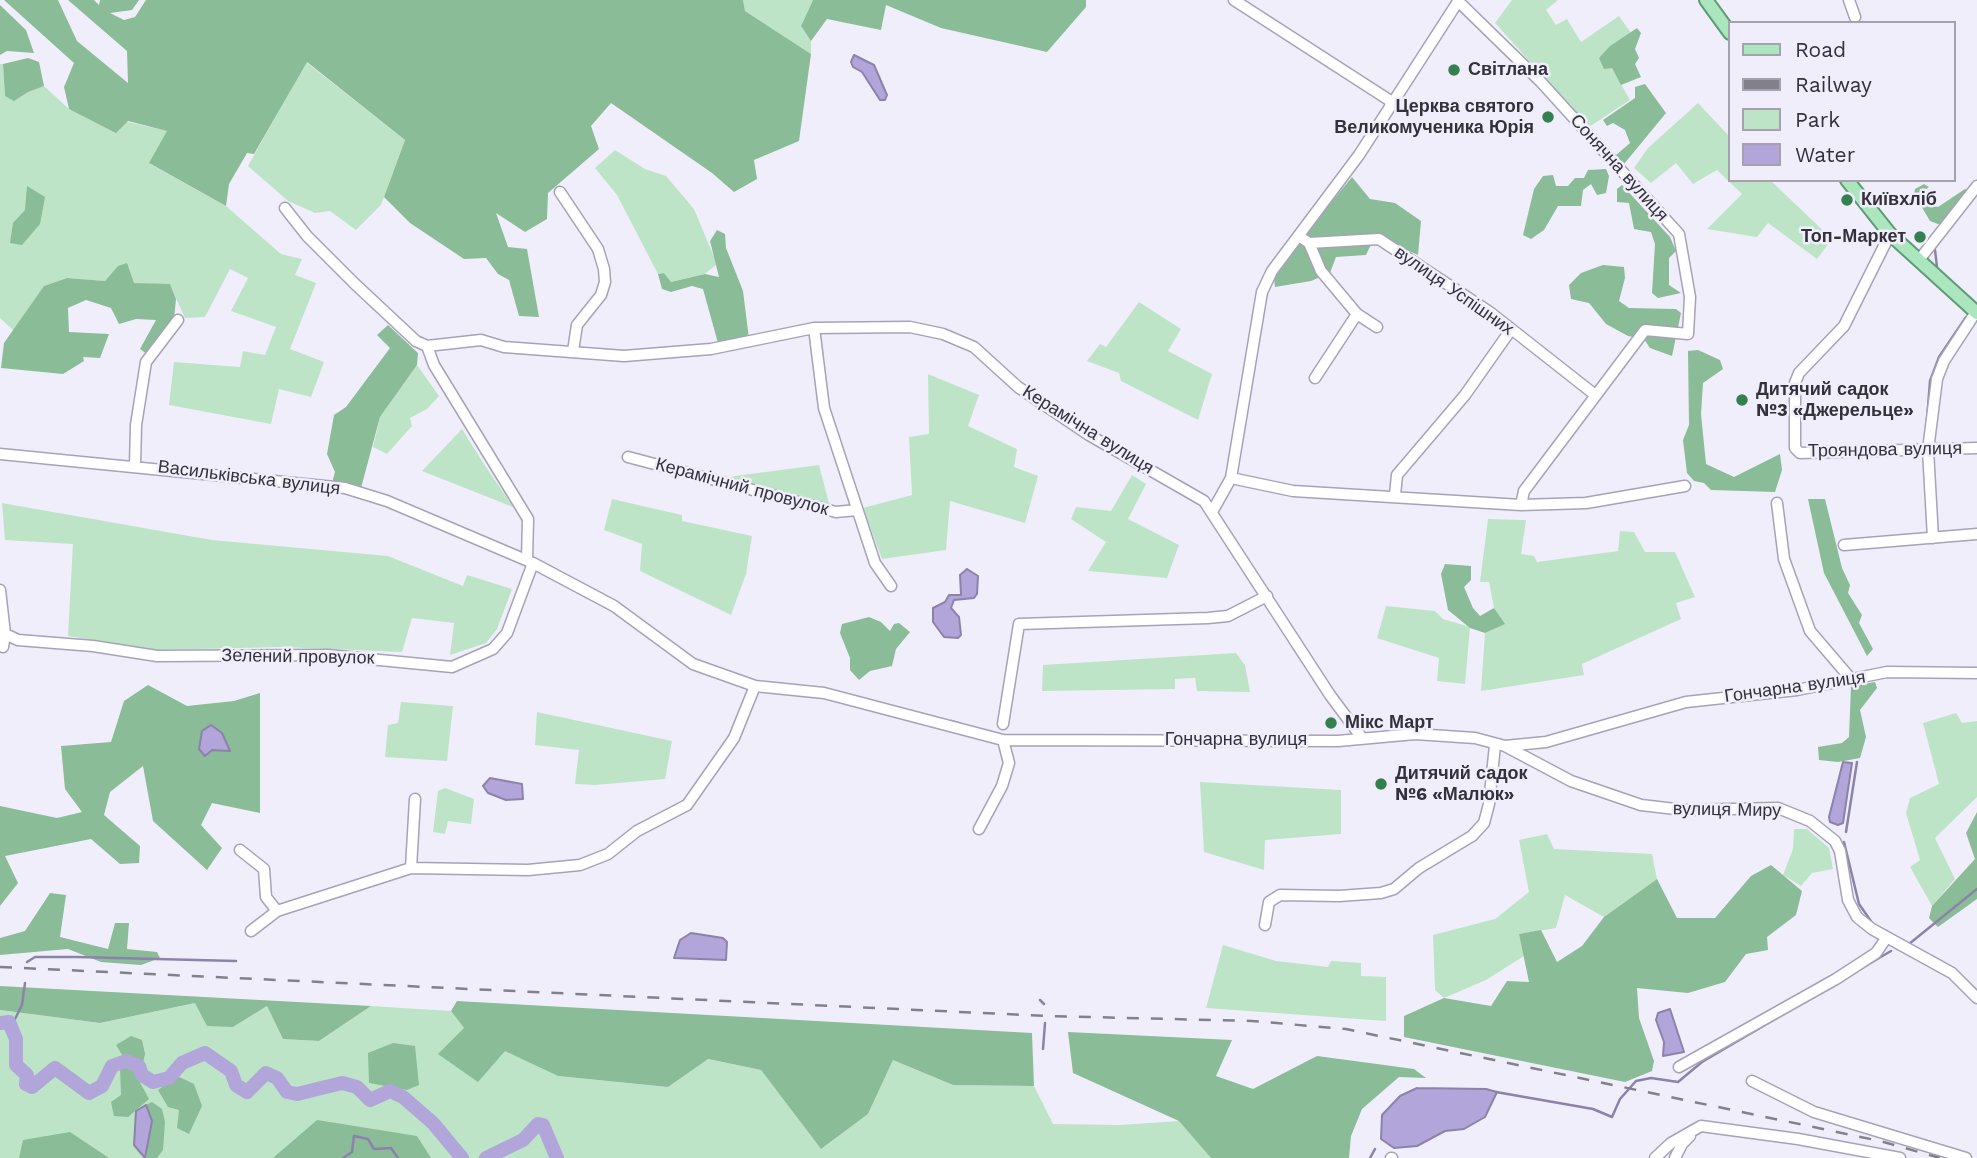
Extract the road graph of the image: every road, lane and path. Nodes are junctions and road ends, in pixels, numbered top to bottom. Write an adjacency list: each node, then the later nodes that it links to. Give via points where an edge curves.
1 (1234, 0): 7 (street, via 1389,100)
2 (1459, 0): 7 (street); 25 (street, Сонячна вулиця, via 1540,81 1679,234 1690,297 1688,334 1645,330)
3 (1706, 0): 6 (main road)
4 (1849, 0): 5 (street)
5 (1855, 17)
6 (1728, 30)
7 (1391, 106): 13 (street)
8 (1849, 182): 12 (main road)
9 (1977, 186): 15 (street)
10 (560, 192): 23 (street, via 598,249 604,269 601,295 577,325)
11 (285, 208): 22 (street, via 355,284)
12 (1890, 234): 15 (main road); 27 (street, Трояндова вулиця, via 1844,326 1799,373 1795,448 1800,453)
13 (1299, 236): 14 (street); 31 (street, via 1262,292)
14 (1309, 243): 17 (street, via 1321,271); 21 (street, вулиця Успішних, via 1379,239 1491,313)
15 (1919, 261): 16 (main road)
16 (1976, 313): 27 (street, via 1937,379)
17 (1357, 314): 19 (street); 24 (street)
18 (178, 320): 30 (street, via 146,362)
19 (1377, 327)
20 (814, 328): 23 (street, Керамічна вулиця, via 712,349 624,356); 36 (street, Керамічний провулок, via 824,408); 37 (street, Керамічна вулиця, via 910,327 943,334 974,348 1018,387 1089,435 1205,501)
21 (1510, 331): 25 (street, вулиця Успішних); 33 (street, via 1465,395 1397,475)
22 (427, 346): 23 (street, Керамічна вулиця, via 481,341); 41 (street, Зелений провулок, via 434,365 528,519)
23 (573, 351)
24 (1315, 378)
25 (1594, 394): 35 (street, via 1524,491)
26 (1977, 448): 27 (street, Трояндова вулиця)
27 (1928, 450): 39 (street)
28 (0, 454): 30 (street, Васильківська вулиця)
29 (628, 457): 36 (street, Керамічний провулок, via 836,512)
30 (135, 466): 41 (street, Васильківська вулиця, via 345,488)
31 (1231, 478): 33 (street, via 1293,491); 37 (street)
32 (1685, 486): 35 (street, via 1586,503)
33 (1395, 495): 35 (street)
34 (1777, 503): 48 (street, via 1784,559 1810,631)
35 (1521, 505)
36 (857, 510): 42 (street, Керамічний провулок, via 875,563)
37 (1212, 512): 44 (street, Керамічна вулиця)
38 (1977, 534): 39 (street)
39 (1933, 538): 40 (street)
40 (1844, 545)
41 (530, 561): 45 (street, Зелений провулок, via 507,633 493,649 452,667 328,655 157,656 18,640); 49 (street, Гончарна вулиця, via 614,606 693,664)
42 (891, 586)
43 (0, 590): 45 (street)
44 (1267, 596): 50 (street, via 1228,616 1018,624); 51 (street, Керамічна вулиця)
45 (5, 634): 46 (street)
46 (3, 647)
47 (1977, 673): 48 (street, Гончарна вулиця, via 1887,673)
48 (1851, 679): 53 (street, Гончарна вулиця, via 1686,702 1546,742)
49 (755, 686): 52 (street, Гончарна вулиця, via 824,693); 57 (street, via 734,738 687,805 636,831 608,854 580,865 528,870)
50 (1003, 724)
51 (1362, 738): 52 (street, Гончарна вулиця); 53 (street, Гончарна вулиця, via 1415,734 1475,738)
52 (1003, 740): 55 (street, via 1009,764)
53 (1500, 745): 59 (street, via 1484,822 1472,836 1394,889 1381,893 1280,895 1269,902); 60 (street, вулиця Миру, via 1572,781 1641,805 1684,810 1778,808 1810,821 1836,841 1847,900 1857,917)
54 (415, 799): 57 (street)
55 (979, 829)
56 (240, 850): 58 (street, via 264,870 266,897)
57 (411, 868): 58 (street)
58 (277, 911): 61 (street)
59 (1265, 925)
60 (1872, 929): 62 (street, вулиця Миру); 63 (street)
61 (251, 931)
62 (1887, 937): 63 (street); 64 (street, вулиця Миру, via 1952,972)
63 (1876, 953): 65 (street)
64 (1977, 998)
65 (1679, 1066)
66 (1752, 1081): 71 (street, via 1814,1112)
67 (1701, 1126): 68 (street); 69 (street); 70 (street)
68 (1655, 1158)
69 (1675, 1158)
70 (1900, 1158)
71 (1966, 1158)

